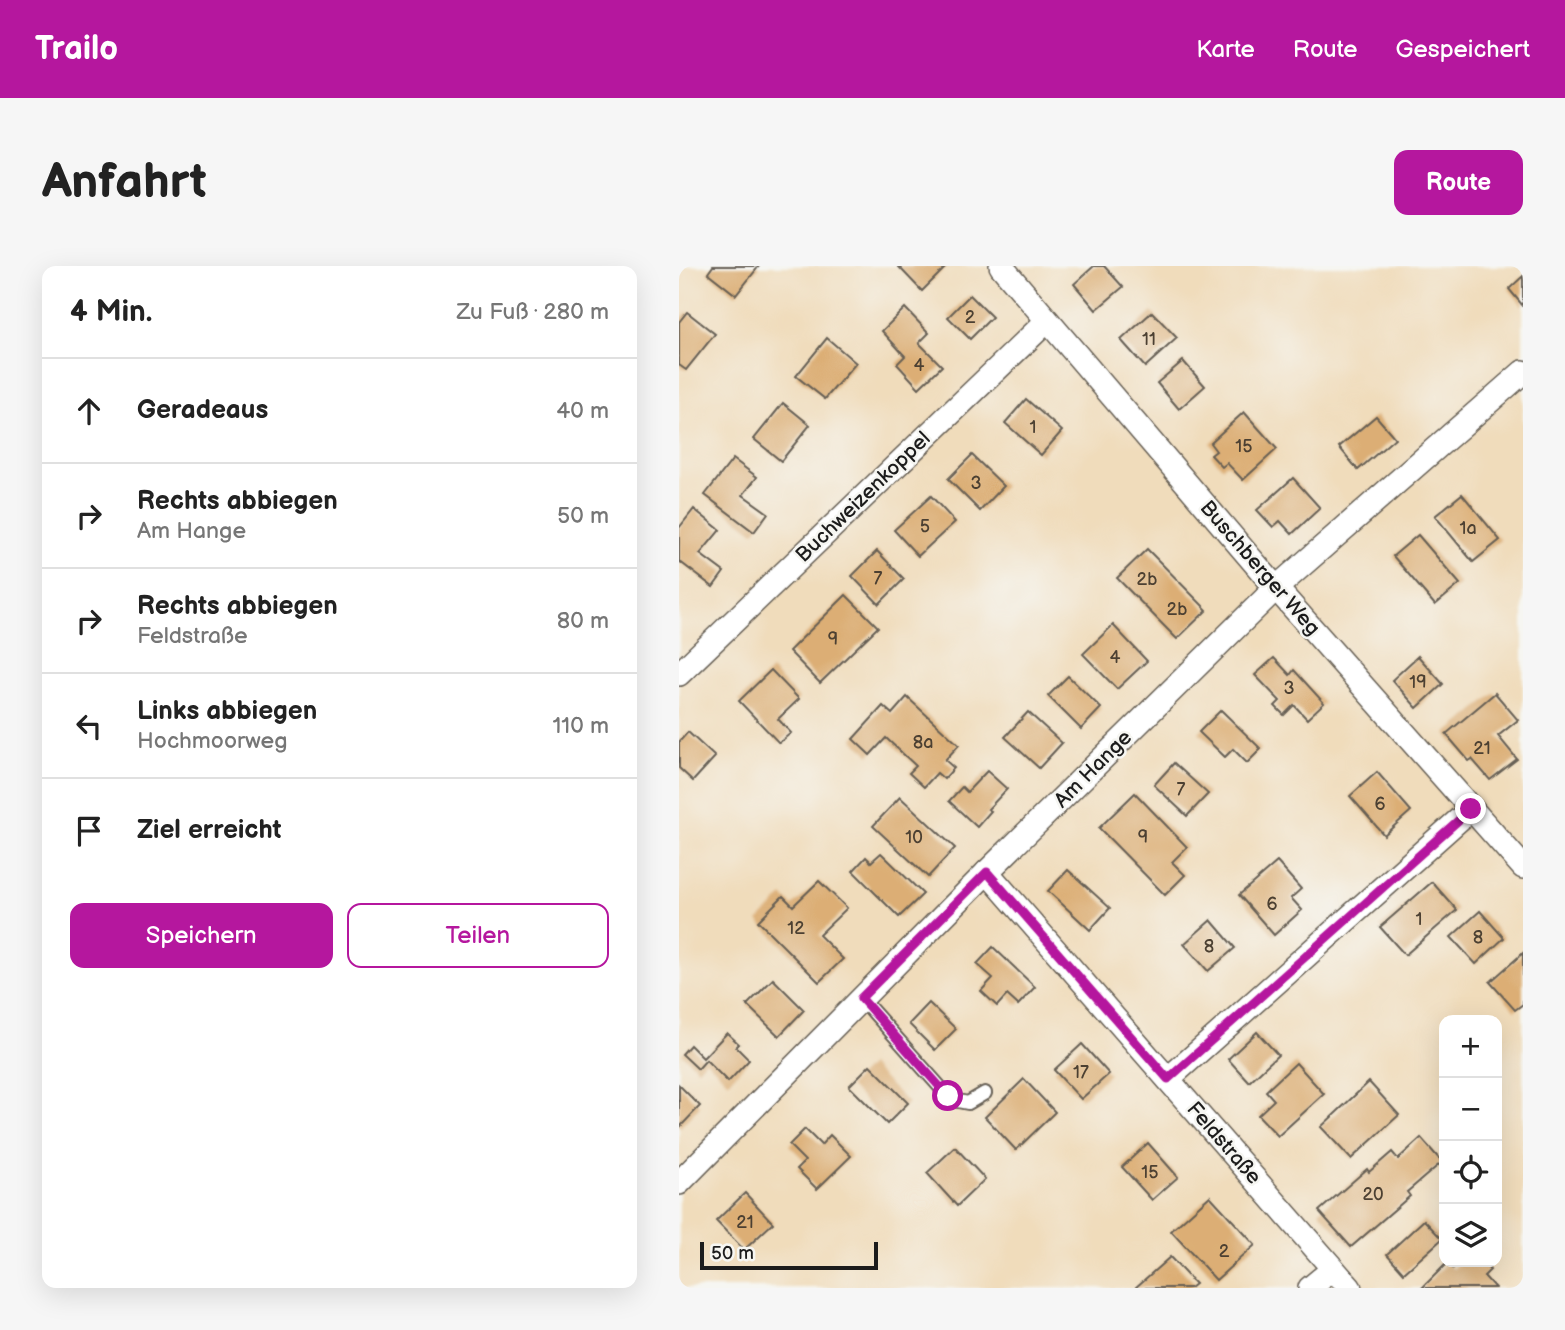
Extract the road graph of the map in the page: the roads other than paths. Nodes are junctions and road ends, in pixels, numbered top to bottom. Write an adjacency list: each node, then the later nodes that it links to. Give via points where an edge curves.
1 (1001, 266): 2 (street, Buschberger Weg)
2 (1047, 321): 4 (street, Buschberger Weg); 5 (street, Buchweizenkoppel)
3 (1523, 373): 4 (street, Am Hange)
4 (1276, 588): 6 (street, Buschberger Weg); 8 (street, Am Hange)
5 (679, 674)
6 (1471, 809): 7 (street, Buschberger Weg); 10 (street)
7 (1523, 867)
8 (987, 872): 9 (street, Am Hange); 10 (street, Feldstraße)
9 (861, 998): 11 (lane, via 948,1096 968,1103); 12 (street, Am Hange)
10 (1168, 1079): 13 (street, Feldstraße)
11 (985, 1093)
12 (679, 1183)
13 (1333, 1269): 14 (street); 15 (street, Feldstraße)
14 (1310, 1288)
15 (1350, 1288)

